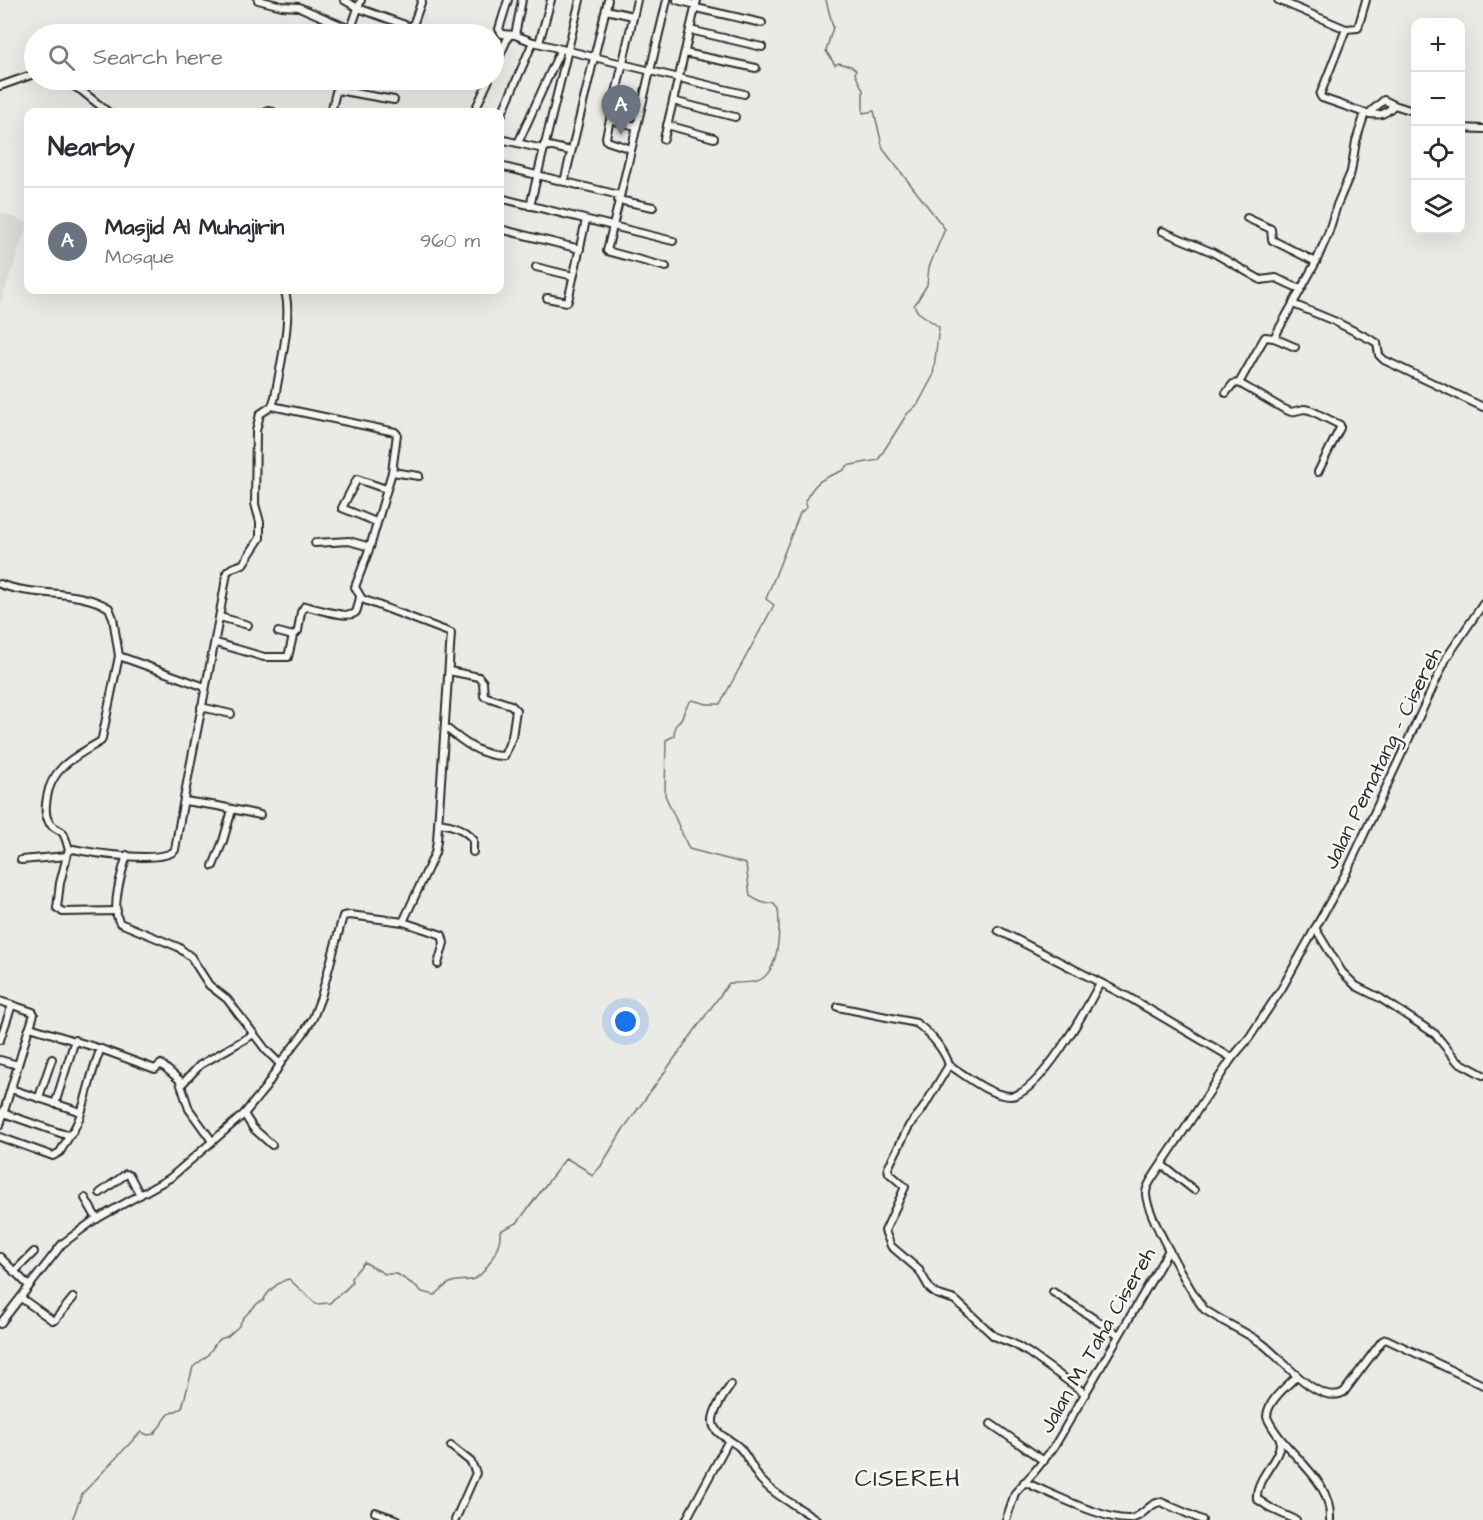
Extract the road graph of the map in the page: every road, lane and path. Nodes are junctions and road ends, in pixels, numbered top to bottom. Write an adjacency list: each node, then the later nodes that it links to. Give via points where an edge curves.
1 (258, 0): 20 (street, via 302,8)
2 (344, 0): 16 (street)
3 (361, 0): 16 (street)
4 (422, 0): 23 (street)
5 (508, 0): 24 (street)
6 (522, 0): 28 (street)
7 (551, 0): 29 (street)
8 (580, 0): 31 (street)
9 (609, 0): 17 (street)
10 (637, 0): 18 (street)
11 (665, 0): 37 (street)
12 (677, 0): 15 (street)
13 (1278, 0): 25 (street)
14 (1366, 0): 25 (street, via 1358,28)
15 (696, 4): 19 (street); 26 (street)
16 (358, 8): 21 (street); 22 (street)
17 (606, 10): 18 (street); 34 (street)
18 (633, 16): 35 (street)
19 (762, 22)
20 (333, 24)
21 (352, 24)
22 (401, 24)
23 (413, 24)
24 (501, 24)
25 (1346, 29): 53 (street, via 1320,97)
26 (690, 30): 30 (street); 33 (street)
27 (504, 34): 28 (street)
28 (512, 35): 29 (street); 32 (street)
29 (536, 43): 31 (street); 51 (street)
30 (762, 47)
31 (564, 49): 34 (street); 63 (street); 64 (street)
32 (504, 50)
33 (685, 53): 36 (street); 39 (street)
34 (594, 57): 35 (street); 66 (street)
35 (622, 64): 37 (street); 55 (street)
36 (756, 68)
37 (649, 70): 39 (street); 57 (street)
38 (24, 78): 40 (street)
39 (679, 78): 44 (street); 46 (street)
40 (0, 86)
41 (80, 90): 48 (street)
42 (337, 90): 45 (street); 49 (street)
43 (484, 90): 50 (street)
44 (744, 94)
45 (394, 100)
46 (673, 101): 54 (street); 56 (street)
47 (1394, 105): 52 (street); 53 (street, via 1380,116); 53 (street, via 1384,100)
48 (103, 108)
49 (332, 108)
50 (476, 108)
51 (504, 110)
52 (1411, 110)
53 (1366, 113): 81 (street, via 1351,172)
54 (735, 117)
55 (610, 120): 57 (street); 65 (street, via 606,141)
56 (667, 125): 60 (street); 61 (street)
57 (636, 126): 65 (street)
58 (1465, 128): 59 (street)
59 (1483, 129)
60 (714, 138)
61 (664, 139)
62 (504, 140): 63 (street)
63 (518, 143): 64 (street)
64 (544, 147): 66 (street); 68 (street)
65 (631, 149): 70 (street)
66 (572, 151): 69 (street)
67 (504, 167): 68 (street)
68 (537, 176): 69 (street); 72 (street)
69 (564, 182): 70 (street)
70 (619, 198): 73 (street); 76 (street)
71 (504, 199): 72 (street)
72 (530, 206): 75 (street)
73 (653, 207)
74 (1247, 218): 81 (street, via 1271,229 1272,240)
75 (586, 220): 76 (street); 80 (street)
76 (612, 226): 79 (street); 83 (street, via 607,252)
77 (504, 230): 80 (street)
78 (1162, 231): 85 (street, via 1232,261 1262,280 1276,278)
79 (673, 241)
80 (580, 249): 84 (street)
81 (1316, 262): 85 (street)
82 (536, 267): 84 (street)
83 (666, 267)
84 (573, 276): 87 (street, via 567,302)
85 (1300, 289): 88 (street)
86 (285, 294): 93 (street, via 285,336)
87 (547, 298)
88 (1293, 304): 89 (street); 94 (street, via 1372,340 1384,360)
89 (1274, 338): 90 (street); 91 (street, via 1264,339)
90 (1295, 347)
91 (1239, 383): 92 (street); 96 (street, via 1291,412 1310,410 1340,425)
92 (1226, 393)
93 (272, 406): 95 (street, via 395,432 398,437); 105 (street, via 260,414 256,431 255,504 260,538 243,564 227,573)
94 (1483, 407)
95 (392, 472): 97 (street); 98 (street)
96 (1318, 472)
97 (419, 476)
98 (386, 489): 99 (street); 99 (street, via 357,479 342,508)
99 (376, 522): 101 (street)
100 (315, 543): 101 (street, via 349,541)
101 (370, 547): 103 (street, via 355,587)
102 (0, 584): 110 (street, via 106,606 113,618)
103 (360, 597): 108 (street, via 352,615 305,606); 111 (street, via 448,631 452,636)
104 (1483, 604): 127 (street, Jalan Pematang - Cisereh, via 1447,657 1346,873)
105 (220, 617): 106 (street); 109 (street)
106 (248, 625)
107 (278, 632): 108 (street)
108 (294, 636): 109 (street, via 288,657 272,659)
109 (216, 643): 112 (street)
110 (120, 656): 112 (street); 121 (street, via 101,741 55,773 49,787 47,819 64,834)
111 (449, 671): 115 (street); 115 (street, via 479,677 484,696 516,710 504,756 469,746)
112 (205, 687): 113 (street)
113 (201, 707): 114 (street); 116 (street)
114 (231, 714)
115 (445, 727): 119 (street)
116 (184, 801): 117 (street); 122 (street, via 173,853)
117 (232, 810): 118 (street); 124 (street)
118 (260, 815)
119 (438, 823): 120 (street, via 463,829 473,839); 126 (street, via 435,853)
120 (473, 852)
121 (68, 853): 122 (street); 123 (street); 125 (street, via 57,909)
122 (126, 855): 125 (street)
123 (21, 860)
124 (213, 866)
125 (117, 911): 135 (street, via 120,923 178,947 191,957 208,985 227,999)
126 (404, 922): 129 (street, via 442,935 444,943); 143 (street, via 343,916 321,997 303,1034)
127 (1315, 928): 139 (street, Jalan M. Taha Cisereh, via 1272,1003); 145 (street, via 1342,972 1356,986 1435,1034 1457,1061)
128 (998, 930): 130 (street)
129 (438, 964)
130 (1100, 983): 139 (street); 144 (street, via 1065,1045 1018,1095 991,1091)
131 (0, 1001): 132 (street)
132 (12, 1005): 134 (street, via 33,1012); 136 (street)
133 (838, 1007): 144 (street, via 916,1023 926,1029)
134 (30, 1028): 137 (street); 142 (street)
135 (254, 1034): 143 (street); 146 (street, via 200,1065)
136 (0, 1040)
137 (75, 1040): 138 (street); 149 (street)
138 (101, 1049): 146 (street, via 155,1069 161,1064); 151 (street)
139 (1232, 1058): 158 (street, Jalan M. Taha Cisereh)
140 (52, 1059): 148 (street)
141 (0, 1060): 142 (street)
142 (18, 1065): 147 (street)
143 (280, 1065): 152 (street)
144 (950, 1065): 177 (street, via 909,1126 888,1168 905,1187 885,1231 888,1241 919,1270 936,1294 955,1300 994,1336 1014,1344)
145 (1483, 1075)
146 (180, 1082): 156 (street, via 189,1109)
147 (11, 1089): 148 (street); 150 (street)
148 (39, 1097): 149 (street)
149 (56, 1104): 151 (street)
150 (2, 1112): 153 (street); 154 (street)
151 (81, 1112): 154 (street)
152 (244, 1114): 156 (street); 157 (street)
153 (0, 1125)
154 (70, 1135): 155 (street, via 53,1156)
155 (0, 1137)
156 (212, 1141): 161 (street, via 170,1178)
157 (272, 1145)
158 (1161, 1165): 159 (street); 164 (street, Jalan M. Taha Cisereh, via 1146,1194)
159 (1194, 1190)
160 (100, 1192): 161 (street, via 126,1174)
161 (140, 1195): 163 (street)
162 (85, 1198): 163 (street)
163 (97, 1219): 168 (street, via 62,1244)
164 (1169, 1250): 173 (street, Jalan M. Taha Cisereh); 174 (street, via 1204,1309 1265,1345)
165 (34, 1252): 167 (street)
166 (0, 1257): 167 (street)
167 (14, 1272): 168 (street)
168 (29, 1286): 170 (street)
169 (1053, 1292): 173 (street)
170 (21, 1298): 171 (street, via 52,1320); 172 (street)
171 (73, 1298)
172 (0, 1324)
173 (1119, 1335): 177 (street, Jalan M. Taha Cisereh)
174 (1297, 1376): 176 (street, via 1324,1394 1339,1395 1386,1340); 180 (street, via 1267,1412)
175 (731, 1385): 179 (street, via 712,1421)
176 (1483, 1385)
177 (1086, 1394): 182 (street, Jalan M. Taha Cisereh)
178 (991, 1424): 182 (street)
179 (729, 1440): 187 (street); 188 (street, via 740,1448 760,1479)
180 (1280, 1440): 191 (street, via 1280,1448 1256,1496); 192 (street, via 1314,1475 1328,1503)
181 (451, 1446): 186 (street, via 471,1462 476,1473)
182 (1044, 1461): 183 (street, Jalan M. Taha Cisereh)
183 (1024, 1482): 189 (street, Jalan M. Taha Cisereh, via 1015,1493); 190 (street, via 1121,1518 1140,1516 1154,1503 1161,1502)
184 (375, 1512): 185 (street)
185 (398, 1520)
186 (455, 1520)
187 (686, 1520)
188 (817, 1520)
189 (1006, 1520)
190 (1202, 1520)
191 (1296, 1520)
192 (1330, 1520)

